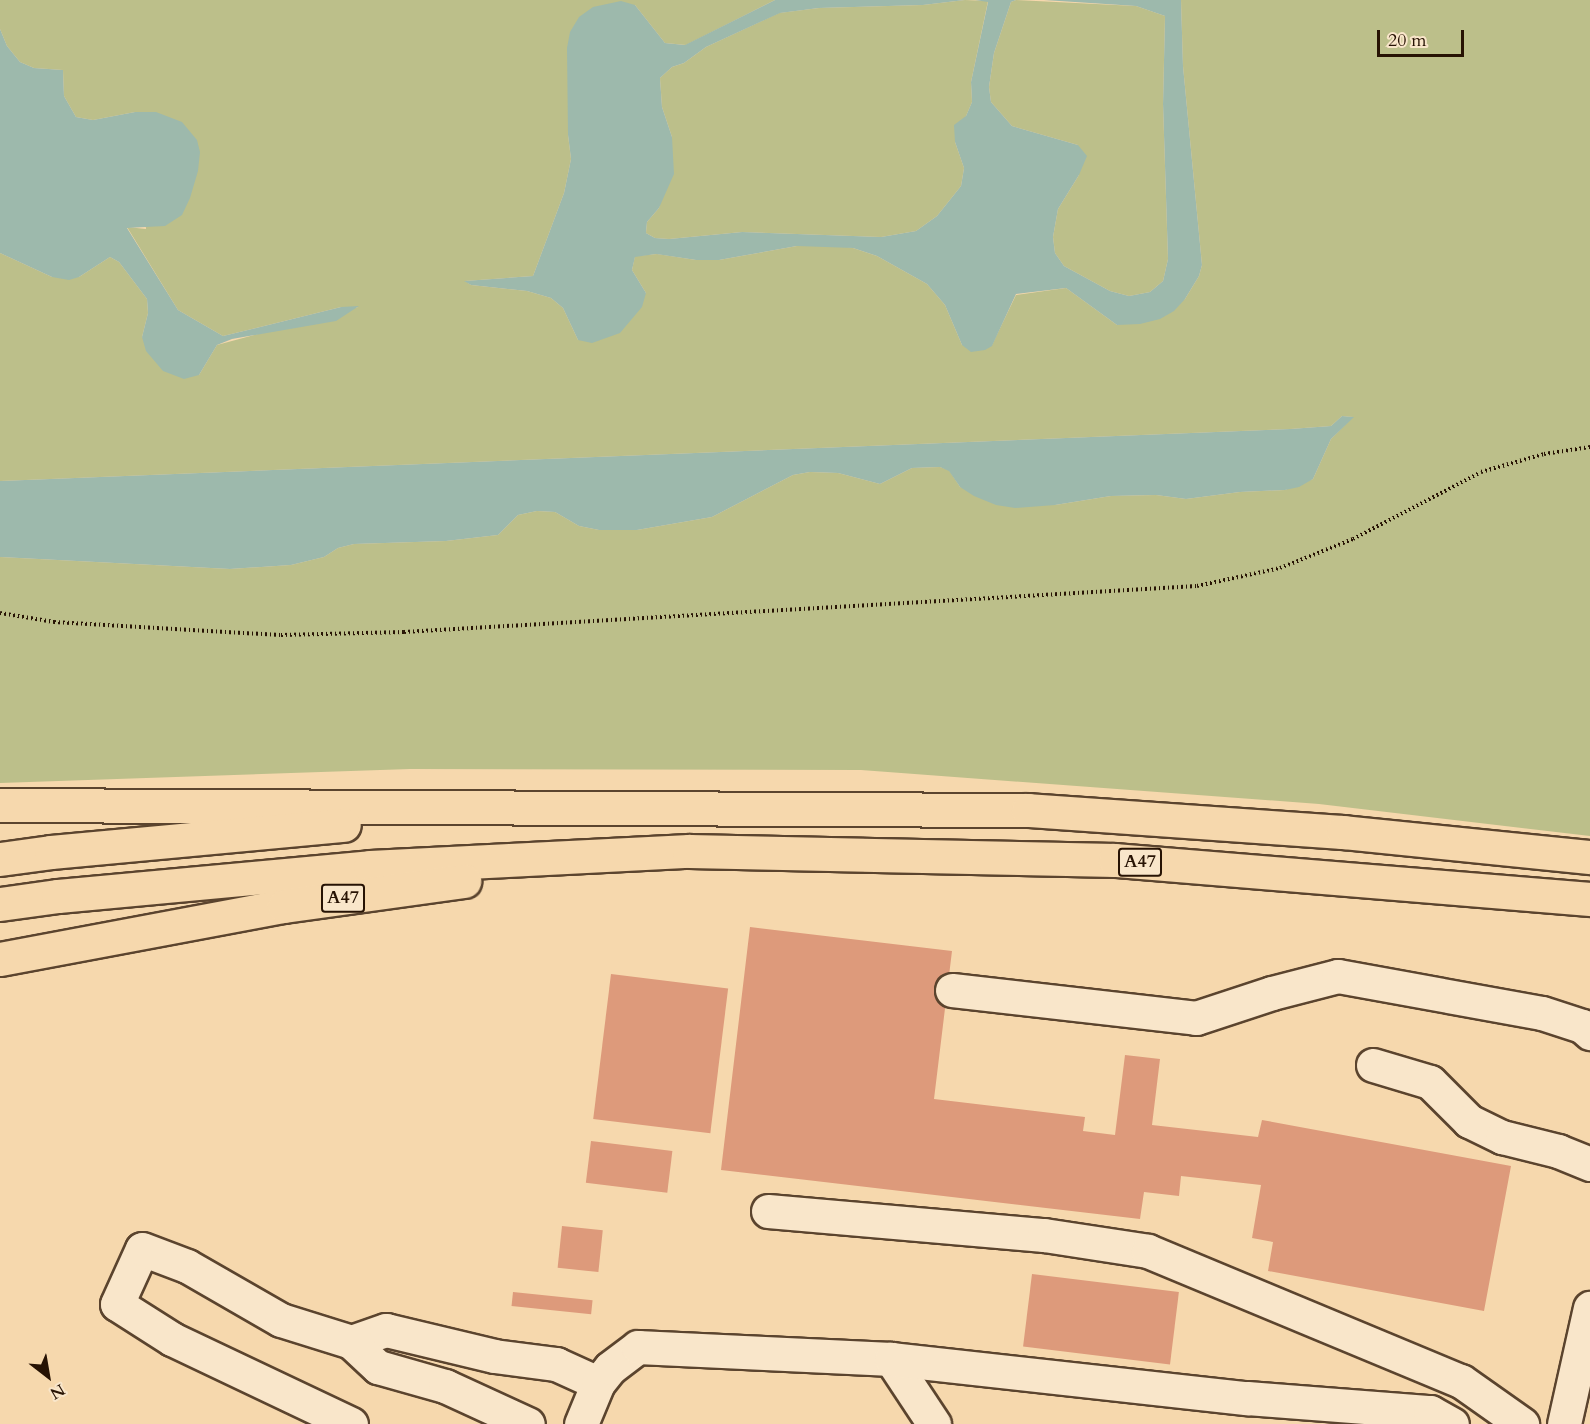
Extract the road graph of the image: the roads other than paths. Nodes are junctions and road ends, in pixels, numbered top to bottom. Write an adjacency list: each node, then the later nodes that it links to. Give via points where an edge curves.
1 (0, 805): 2 (highway, A47)
2 (690, 808): 4 (highway, A47, via 1028,810 1343,832); 5 (highway, A47, via 365,823)
3 (689, 851): 6 (highway, A47, via 1115,860); 7 (highway, A47, via 370,867); 8 (highway, A47, via 284,906)
4 (1590, 857)
5 (0, 859)
6 (1590, 899)
7 (0, 904)
8 (0, 959)
9 (952, 990): 10 (lane, via 1196,1018 1338,976 1542,1013 1582,1026)
10 (1590, 1033)
11 (1373, 1065): 12 (lane, via 1430,1082 1469,1121 1502,1137 1558,1151)
12 (1590, 1164)
13 (768, 1211): 23 (lane, via 1044,1235 1148,1251 1461,1381)
14 (1590, 1308): 24 (lane)
15 (351, 1342): 17 (lane, via 386,1330 494,1356 556,1364); 19 (lane, via 281,1320 187,1266 142,1249 117,1304 172,1339); 20 (lane, via 378,1367 445,1386)
16 (891, 1359): 17 (lane, via 638,1347 610,1368); 21 (lane); 22 (lane, via 1247,1398 1430,1412)
17 (598, 1383): 18 (lane)
18 (592, 1420)
19 (351, 1424)
20 (528, 1424)
21 (934, 1424)
22 (1452, 1424)
23 (1522, 1424)
24 (1564, 1424)

